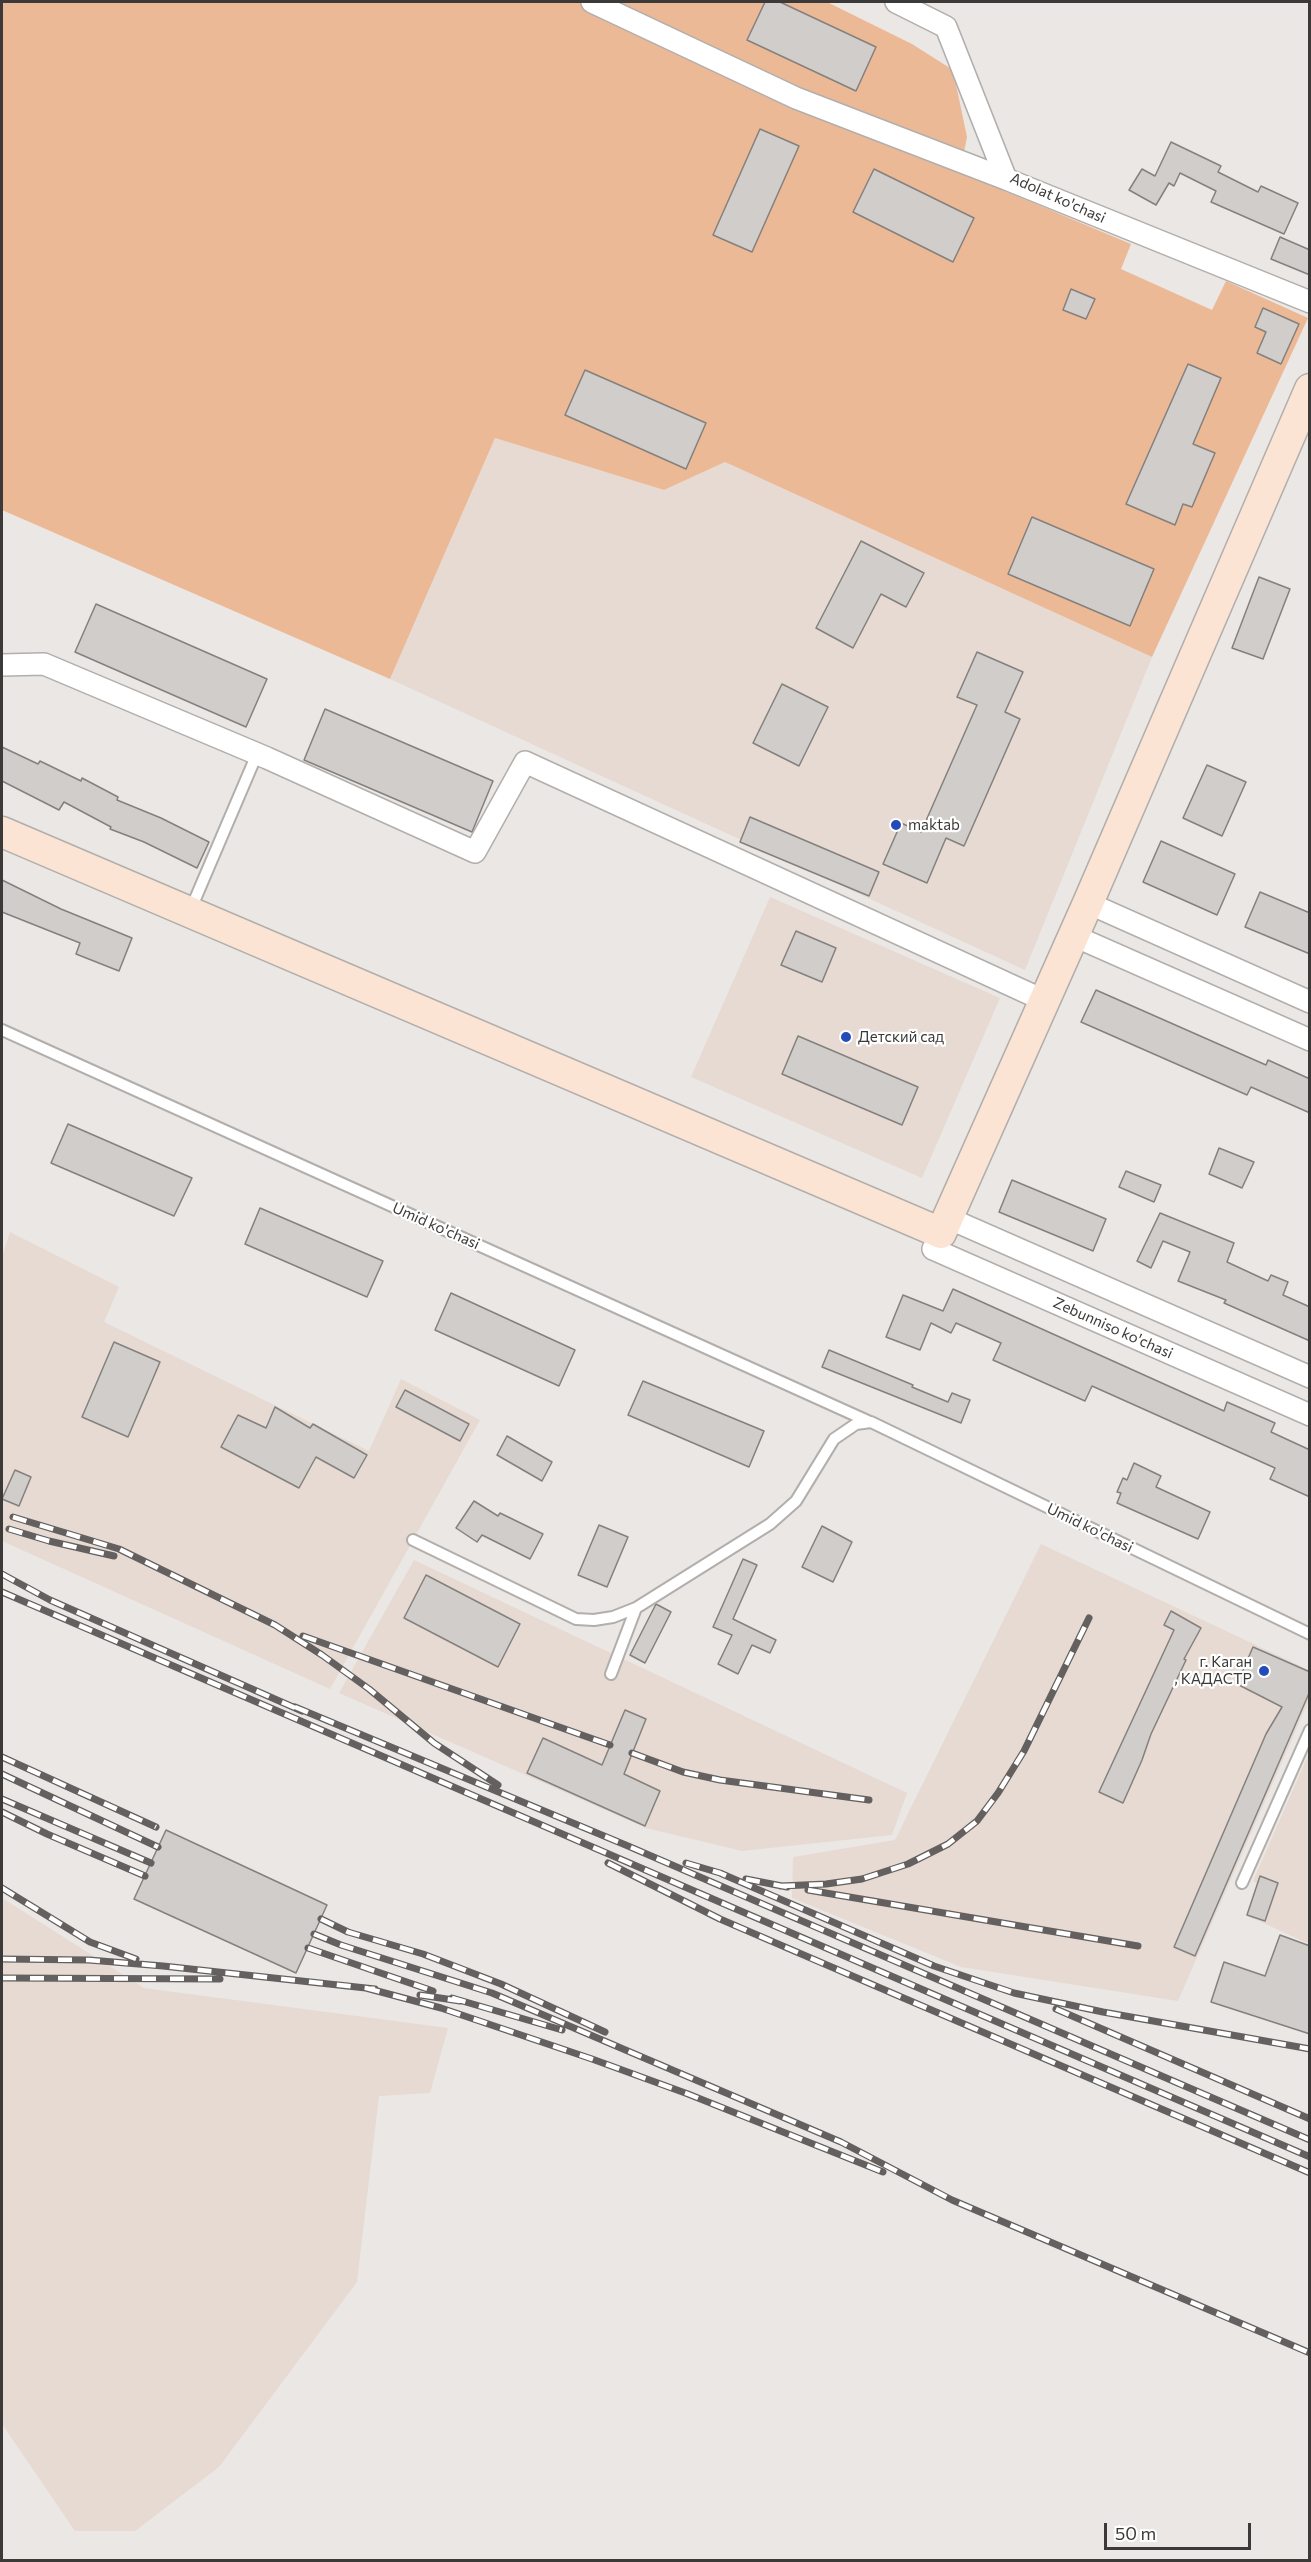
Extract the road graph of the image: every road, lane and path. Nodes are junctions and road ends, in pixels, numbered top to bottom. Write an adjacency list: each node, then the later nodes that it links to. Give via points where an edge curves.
1 (592, 2): 3 (street, via 796,98)
2 (896, 2): 3 (street, Adolat ko'chasi, via 946,27)
3 (1006, 179): 4 (street, Adolat ko'chasi)
4 (1310, 302)
5 (1310, 389): 9 (street)
6 (2, 665): 7 (street, via 44,664)
7 (257, 754): 10 (lane); 12 (street, via 475,852 525,762)
8 (2, 832): 10 (street)
9 (1088, 903): 11 (street); 13 (street)
10 (189, 912): 16 (street)
11 (1072, 935): 12 (street); 15 (street)
12 (1043, 1000): 16 (street)
13 (1310, 1002)
14 (2, 1030): 19 (lane, Umid ko'chasi)
15 (1310, 1040)
16 (944, 1225): 17 (street); 18 (street, Zebunniso ko'chasi, via 933,1249)
17 (1310, 1377)
18 (1310, 1415)
19 (871, 1422): 21 (lane, via 856,1424 834,1439 796,1501 770,1524); 22 (lane, Umid ko'chasi)
20 (413, 1540): 21 (lane, via 576,1619 613,1617)
21 (636, 1608): 23 (lane)
22 (1310, 1634)
23 (611, 1674)
24 (1310, 1730): 25 (lane)
25 (1242, 1883)

